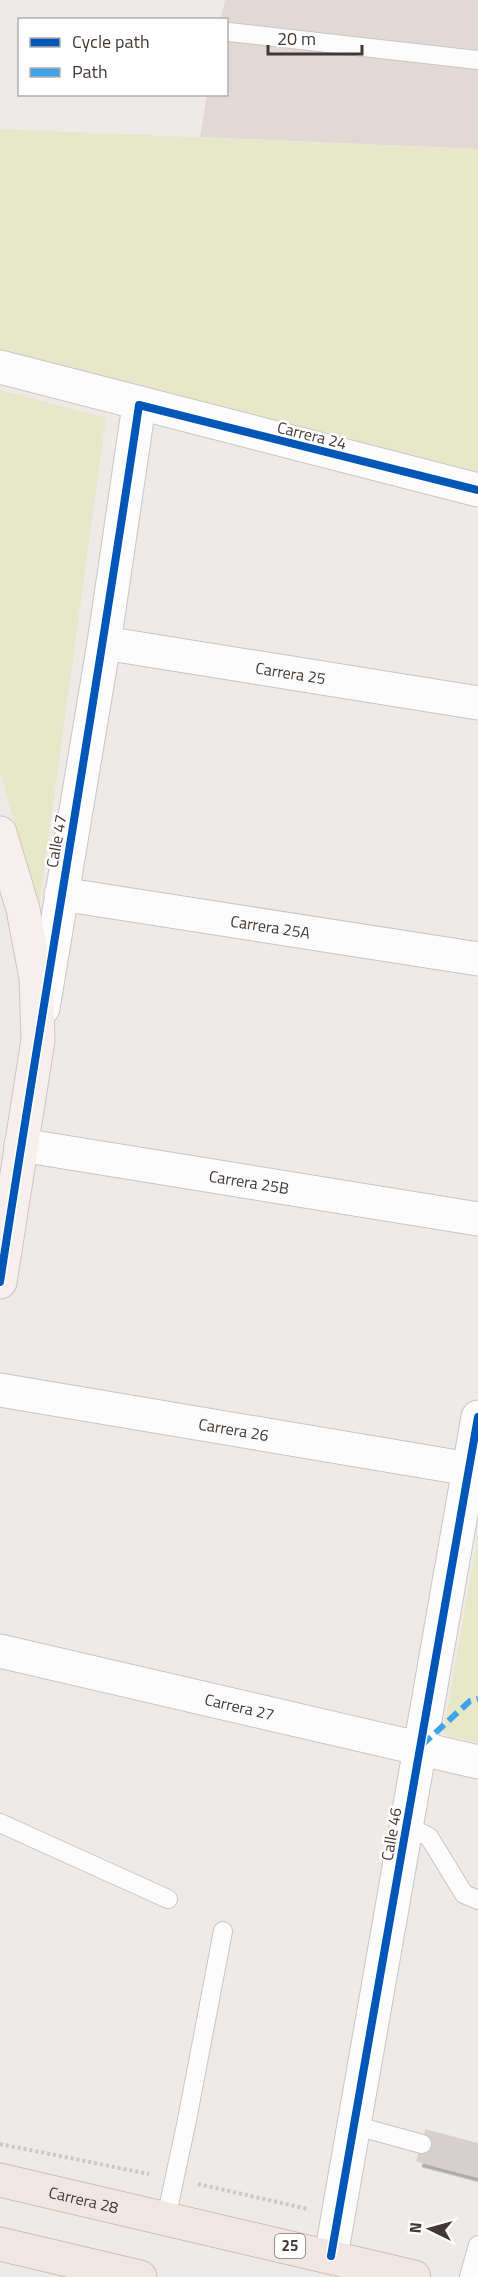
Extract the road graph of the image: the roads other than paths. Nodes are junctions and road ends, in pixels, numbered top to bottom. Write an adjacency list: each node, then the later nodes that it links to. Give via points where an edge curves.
1 (229, 32): 2 (lane)
2 (478, 60)
3 (0, 367): 4 (street, Carrera 24)
4 (139, 405): 5 (street, Carrera 24); 6 (street, Calle 47)
5 (478, 490)
6 (104, 644): 7 (street, Carrera 25); 9 (street, Calle 47)
7 (478, 703)
8 (0, 833): 11 (main road, Calle 47, via 23,909 36,978)
9 (61, 894): 10 (street, Carrera 25A); 11 (street, Calle 47)
10 (478, 959)
11 (38, 1040): 12 (main road, Calle 47)
12 (21, 1145): 13 (street, Carrera 25B); 14 (main road, Calle 47)
13 (478, 1219)
14 (0, 1282)
15 (0, 1390): 17 (street, Carrera 26)
16 (478, 1417): 17 (street, Calle 46)
17 (469, 1469): 19 (street, Calle 46)
18 (0, 1651): 19 (street, Carrera 27)
19 (420, 1747): 20 (street, Carrera 27); 22 (street, Calle 46)
20 (478, 1762)
21 (0, 1823): 23 (lane)
22 (406, 1826): 24 (lane, via 429,1837 464,1894); 26 (street, Calle 46)
23 (168, 1899)
24 (478, 1900)
25 (223, 1931): 29 (lane)
26 (353, 2125): 27 (lane); 32 (street, Calle 46)
27 (422, 2144)
28 (0, 2180): 29 (main road, Carrera 28 / 25)
29 (166, 2218): 32 (main road, 25)
30 (0, 2244): 33 (main road)
31 (478, 2245): 35 (lane)
32 (331, 2256): 34 (main road, 25)
33 (140, 2277)
34 (414, 2277)
35 (469, 2277)

